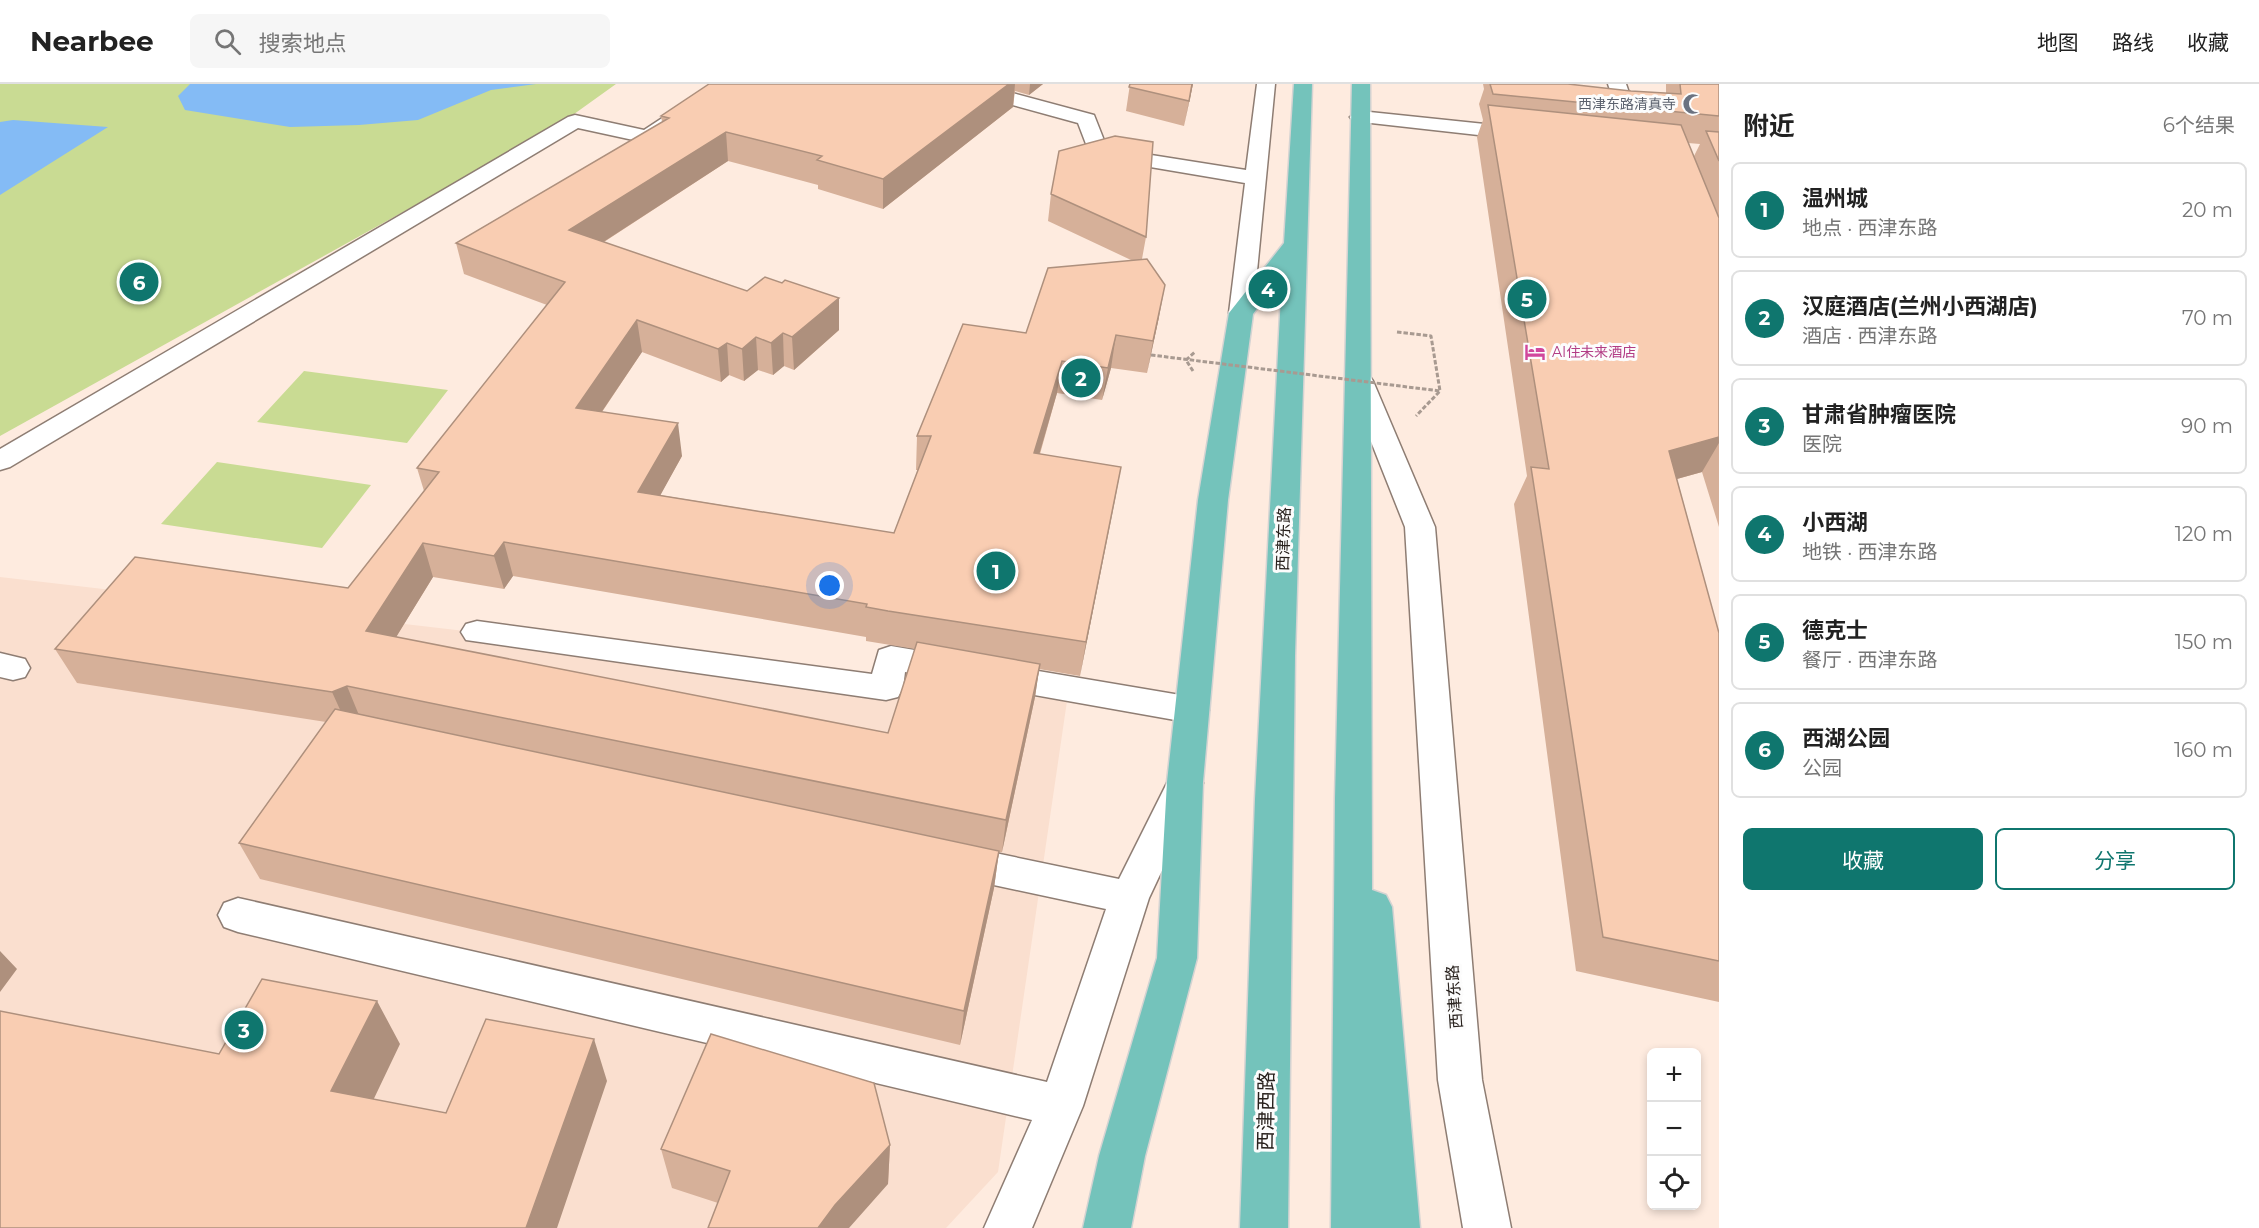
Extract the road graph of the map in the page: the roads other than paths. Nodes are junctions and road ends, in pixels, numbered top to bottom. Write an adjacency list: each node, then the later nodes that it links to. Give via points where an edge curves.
1 (728, 84): 14 (street, via 647,137 575,121)
2 (957, 84): 10 (street, via 1086,119 1098,153)
3 (1266, 84): 10 (street)
4 (1303, 84): 11 (main road, 西津东路)
5 (1360, 84): 8 (main road, 西津东路)
6 (1617, 84): 7 (street)
7 (1626, 113)
8 (1360, 117): 9 (street); 13 (main road, 西津东路)
9 (1544, 136)
10 (1255, 178): 12 (street)
11 (1295, 244): 12 (main road); 22 (main road, 西津东路)
12 (1241, 313): 17 (main road, via 1213,500)
13 (1360, 381): 16 (main road, 西津东路); 29 (street, 西津东路, via 1420,527 1460,1080)
14 (0, 461)
15 (477, 632): 17 (street, via 885,688 891,658)
16 (1356, 646): 27 (main road, 西津东路, via 1351,1029); 28 (main road)
17 (1192, 710): 18 (main road)
18 (1185, 782): 20 (street); 25 (main road, via 1177,958 1122,1156)
19 (919, 854): 20 (street)
20 (1129, 898): 23 (street)
21 (238, 915): 23 (street)
22 (1268, 995): 26 (main road, 西津西路)
23 (1061, 1106): 24 (street)
24 (1008, 1228)
25 (1107, 1228)
26 (1264, 1228)
27 (1355, 1228)
28 (1396, 1228)
29 (1487, 1228)

